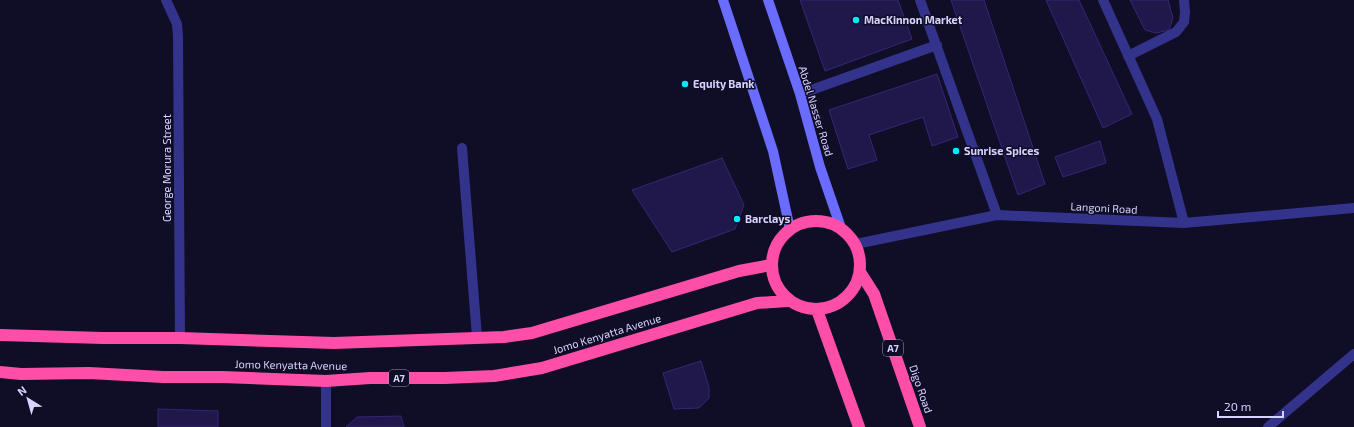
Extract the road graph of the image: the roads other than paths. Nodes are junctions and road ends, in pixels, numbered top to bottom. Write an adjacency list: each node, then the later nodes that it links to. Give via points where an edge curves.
1 (166, 0): 23 (street, George Morura Street, via 177,24 178,36)
2 (723, 0): 15 (main road, via 768,134)
3 (768, 0): 9 (main road, Abdel Nasser Road)
4 (920, 0): 7 (street)
5 (1103, 0): 8 (street)
6 (1184, 0): 8 (street, via 1184,22 1176,32)
7 (937, 45): 9 (street); 12 (street)
8 (1128, 56): 13 (street, via 1157,119)
9 (800, 94): 14 (main road, Abdel Nasser Road, via 820,167)
10 (462, 148): 22 (street)
11 (1354, 208): 13 (street, Langoni Road)
12 (997, 215): 13 (street, Langoni Road); 16 (street, Langoni Road)
13 (1184, 223)
14 (841, 228): 15 (highway, via 824,221 806,221); 16 (highway)
15 (790, 229): 17 (highway, via 779,239)
16 (856, 244): 18 (highway)
17 (771, 265): 19 (highway, via 773,279); 22 (highway, Jomo Kenyatta Avenue, via 739,271 532,333)
18 (860, 272): 20 (highway, via 855,286 845,299 832,307); 29 (highway, Digo Road / A7, via 874,294)
19 (788, 301): 20 (highway, via 802,308); 26 (highway, Jomo Kenyatta Avenue / A7, via 757,303 542,368 470,378 370,378)
20 (817, 310): 28 (highway)
21 (0, 336): 23 (highway, Jomo Kenyatta Avenue)
22 (477, 337): 23 (highway, Jomo Kenyatta Avenue, via 334,344)
23 (180, 338)
24 (1354, 354): 30 (street)
25 (0, 372): 26 (highway, Jomo Kenyatta Avenue / A7)
26 (326, 381): 27 (street)
27 (326, 427)
28 (859, 427)
29 (920, 427)
30 (1268, 427)

